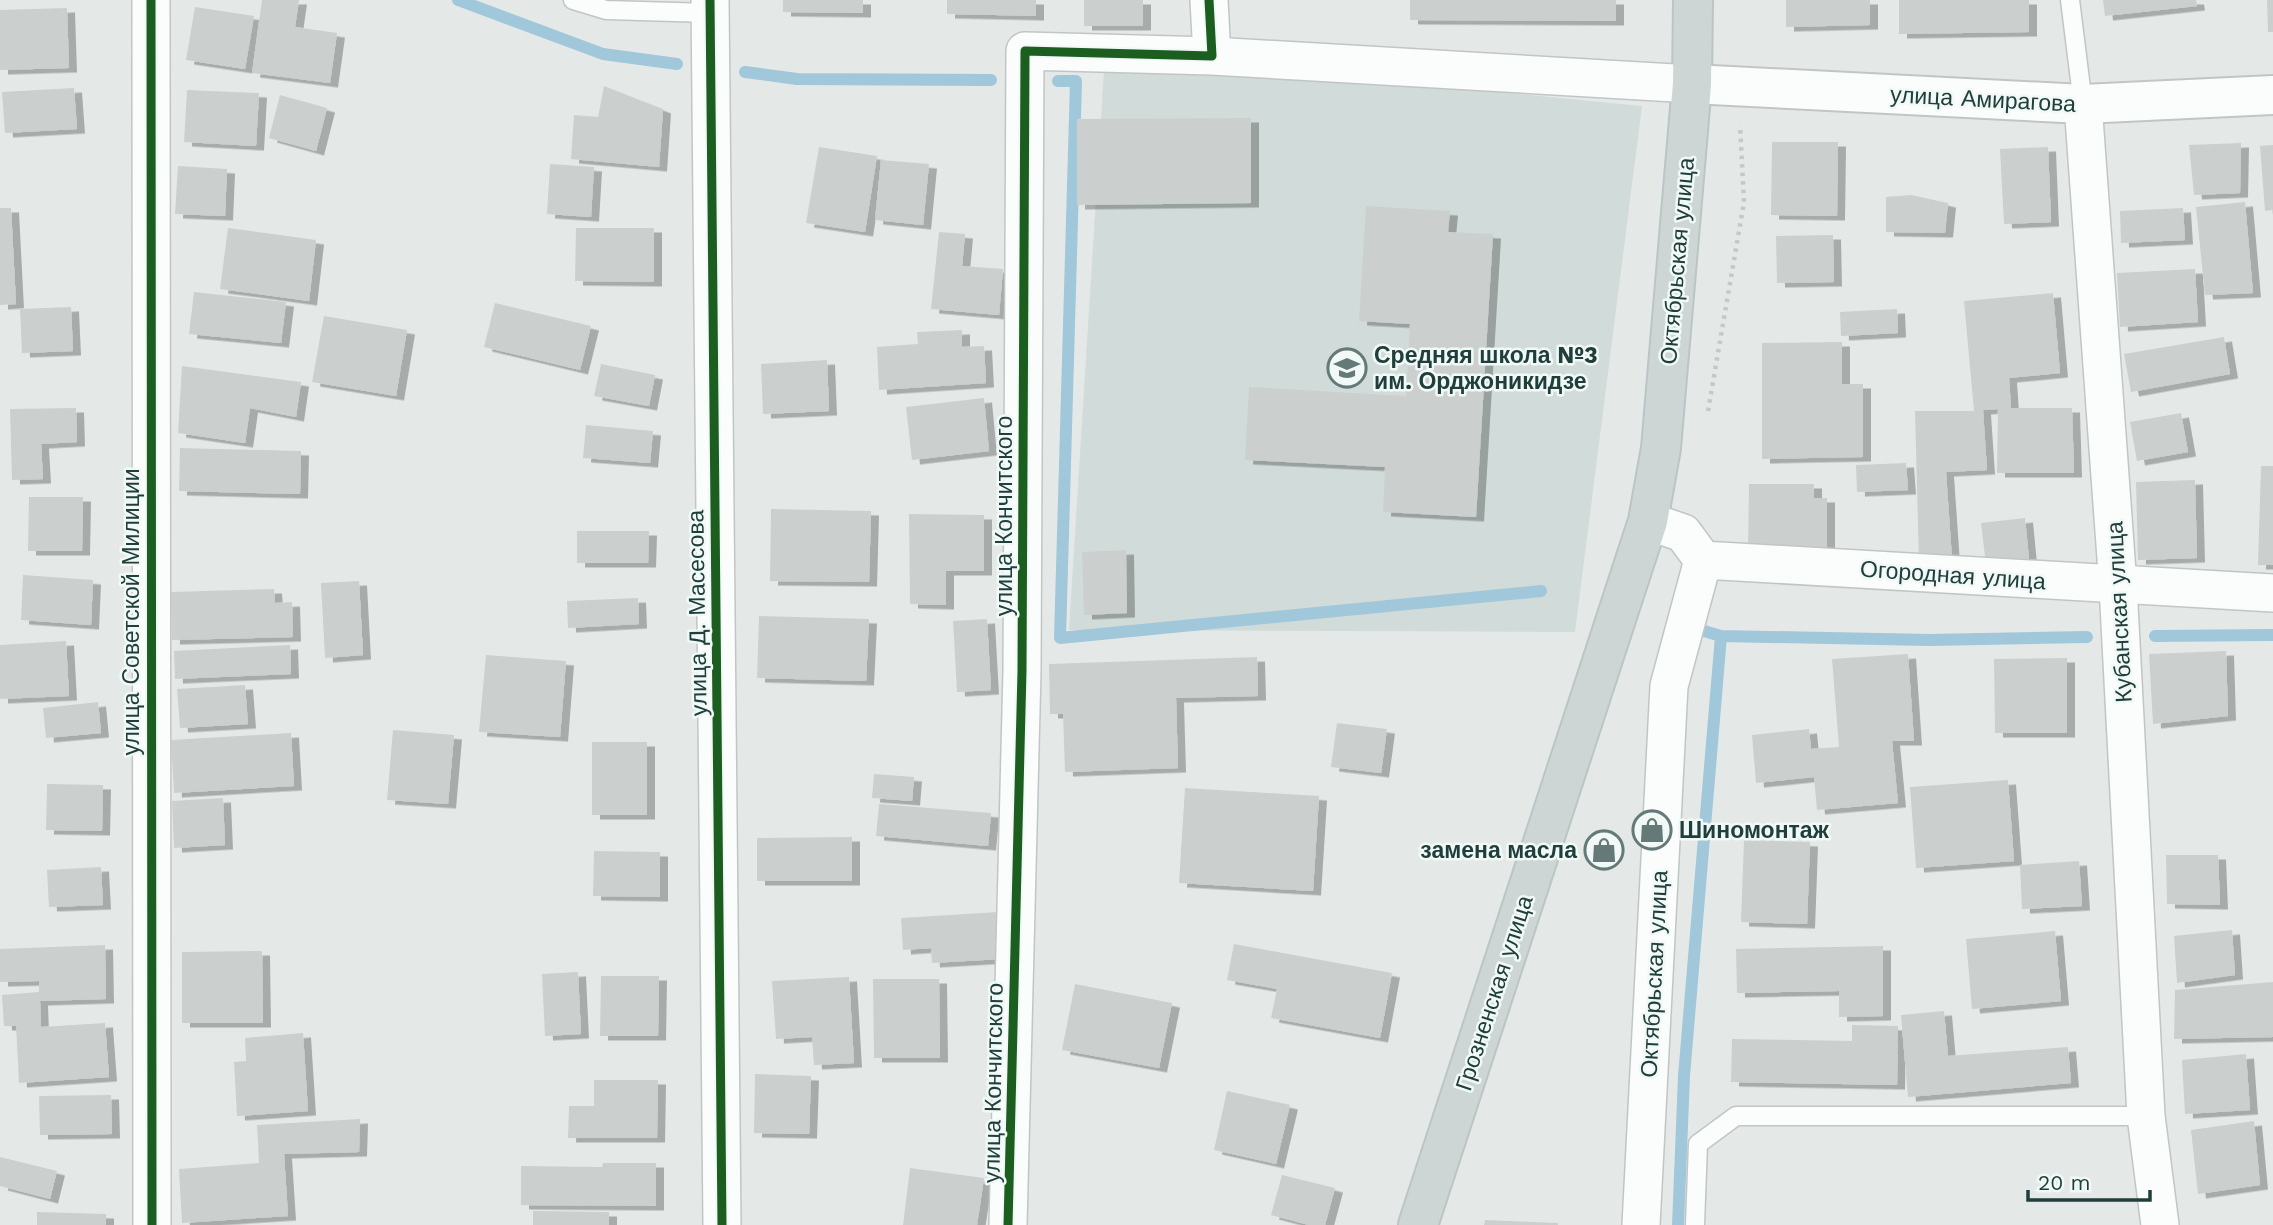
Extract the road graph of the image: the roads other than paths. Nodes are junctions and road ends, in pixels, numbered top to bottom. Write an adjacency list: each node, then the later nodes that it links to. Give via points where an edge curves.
1 (151, 0): 16 (street, улица Советской Милиции)
2 (573, 0): 6 (lane, via 606,10)
3 (1209, 0): 7 (street)
4 (1693, 0): 8 (main road, Октябрьская улица)
5 (2070, 0): 10 (lane, Кубанская улица)
6 (710, 6): 17 (street, улица Д. Масесова)
7 (1212, 56): 8 (street); 18 (street, улица Кончитского, via 1025,51 1022,671)
8 (1692, 85): 10 (street, улица Амирагова); 11 (main road, Октябрьская улица, via 1661,448)
9 (2273, 95): 10 (street, улица Амирагова)
10 (2083, 104): 13 (street, Кубанская улица)
11 (1648, 521): 12 (street, via 1683,533); 19 (main road, Грозненская улица)
12 (1703, 560): 13 (street, Огородная улица); 20 (street, Октябрьская улица, via 1669,686)
13 (2118, 586): 14 (street, Огородная улица); 15 (street, Кубанская улица)
14 (2273, 593)
15 (2146, 1116): 21 (lane, via 1736,1116 1698,1144); 22 (street, Кубанская улица)
16 (152, 1225)
17 (722, 1225)
18 (1008, 1225)
19 (1418, 1225)
20 (1641, 1225)
21 (1695, 1225)
22 (2160, 1225)

